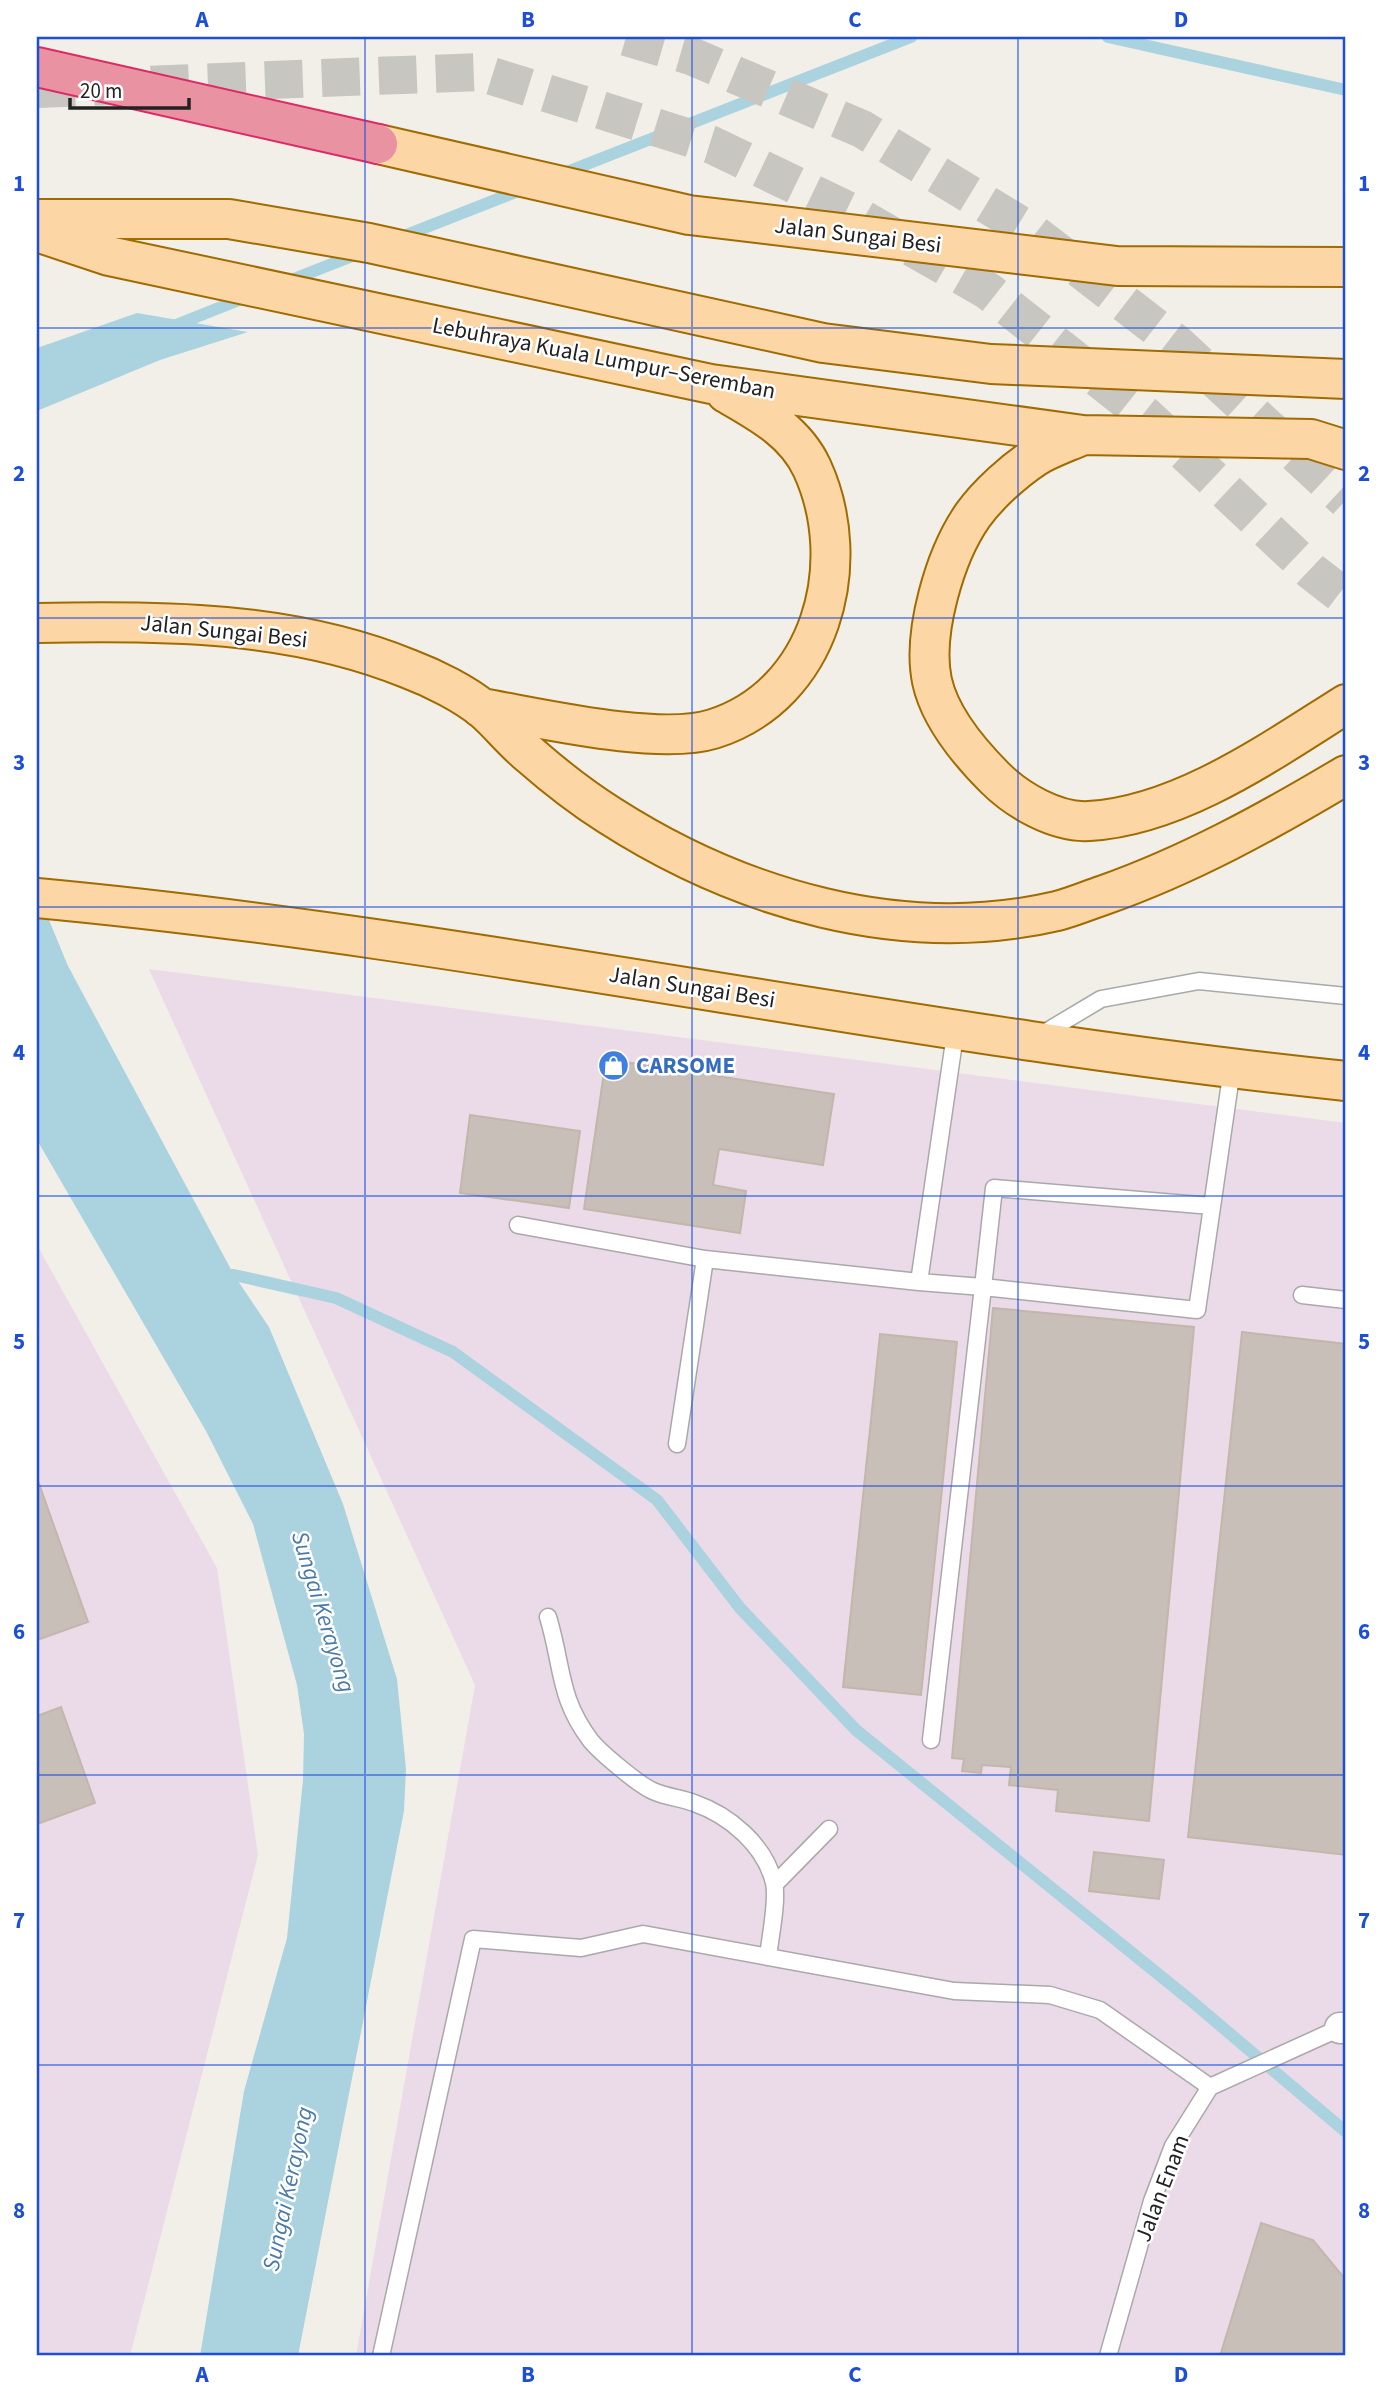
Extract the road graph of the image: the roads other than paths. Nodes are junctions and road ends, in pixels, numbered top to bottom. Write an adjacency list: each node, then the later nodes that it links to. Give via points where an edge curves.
1 (37, 67): 2 (highway)
2 (378, 144): 5 (main road, Jalan Sungai Besi, via 689,215 1117,266)
3 (37, 219): 6 (main road, via 229,219 369,243 823,342 991,364)
4 (37, 232): 7 (main road, Lebuhraya Kuala Lumpur–Seremban, via 109,256)
5 (1346, 267)
6 (1346, 379)
7 (711, 384): 8 (main road, Lebuhraya Kuala Lumpur–Seremban); 12 (main road, via 779,424 812,466 829,519 830,592 814,641 784,685 753,709 713,729 656,734)
8 (1083, 435): 9 (main road, Lebuhraya Kuala Lumpur–Seremban, via 1311,439); 11 (main road, via 1036,456 974,514 940,592 929,641 932,682 947,718 973,757 1007,789 1048,813 1086,822 1146,811 1205,787)
9 (1346, 450)
10 (37, 623): 12 (main road, Jalan Sungai Besi, via 123,621 237,628 326,642 410,669)
11 (1346, 704)
12 (481, 708): 13 (main road, via 530,755 654,844 778,897 867,917 973,925 1059,911 1203,855)
13 (1346, 775)
14 (37, 898): 16 (main road, Jalan Sungai Besi, via 154,909)
15 (1346, 996): 17 (lane, via 1199,981 1101,999)
16 (956, 1028): 17 (main road, Jalan Sungai Besi); 23 (lane)
17 (1031, 1040): 18 (main road, Jalan Sungai Besi)
18 (1232, 1069): 19 (main road, Jalan Sungai Besi); 20 (lane)
19 (1346, 1081)
20 (1212, 1206): 24 (lane, via 995,1188); 24 (lane, via 1197,1310)
21 (518, 1225): 22 (lane)
22 (705, 1259): 23 (lane); 27 (lane)
23 (919, 1282): 24 (lane)
24 (983, 1287): 29 (lane)
25 (1302, 1294): 26 (lane)
26 (1346, 1300)
27 (677, 1444)
28 (548, 1617): 31 (lane, via 563,1692 593,1744 651,1791 697,1804 740,1826)
29 (931, 1740)
30 (829, 1829): 31 (lane)
31 (775, 1884): 32 (lane)
32 (768, 1957): 34 (lane, via 954,1991 1051,1995 1100,2010); 35 (lane, via 643,1934 581,1948 473,1939)
33 (1343, 2028): 34 (lane)
34 (1210, 2087): 36 (lane, Jalan Enam, via 1173,2146 1152,2201)
35 (381, 2356)
36 (1108, 2356)

